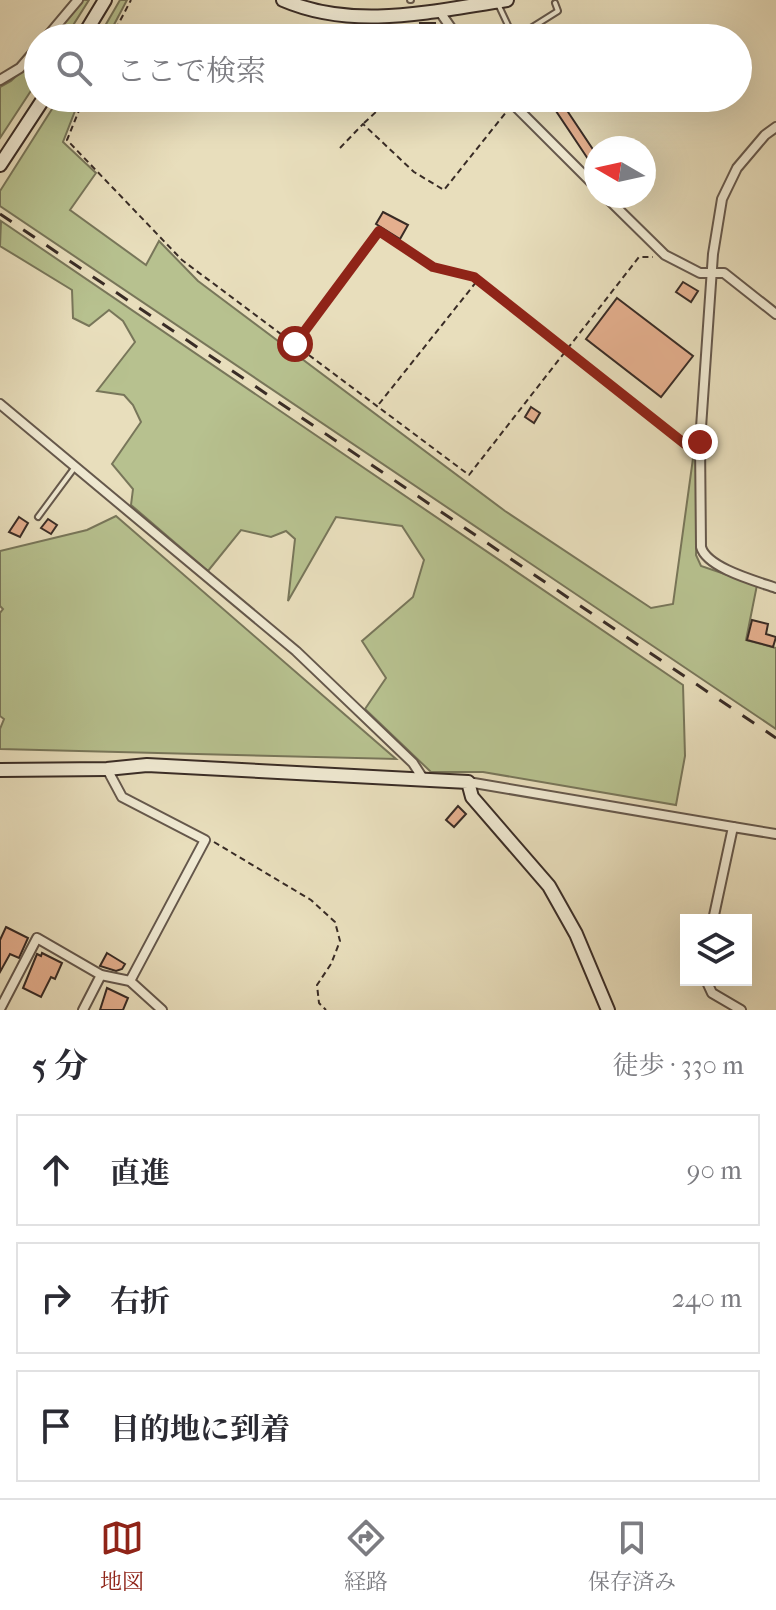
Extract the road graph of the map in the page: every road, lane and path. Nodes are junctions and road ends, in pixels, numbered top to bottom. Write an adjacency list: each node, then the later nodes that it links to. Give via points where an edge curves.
1 (78, 0): 9 (street)
2 (105, 0): 10 (street)
3 (131, 0): 11 (path)
4 (283, 0): 7 (street)
5 (502, 1): 8 (street); 13 (lane)
6 (555, 3): 14 (lane, via 558,11)
7 (311, 4): 8 (street, via 337,15)
8 (440, 12): 12 (street)
9 (58, 24)
10 (90, 24)
11 (118, 24)
12 (448, 24)
13 (509, 24)
14 (537, 24)
15 (24, 63): 16 (street)
16 (0, 80)
17 (35, 112): 25 (street)
18 (78, 112): 32 (path, via 67,140 182,260)
19 (376, 112): 22 (path)
20 (502, 112): 22 (path, via 444,190 414,172)
21 (521, 112): 26 (street)
22 (363, 124): 24 (path)
23 (776, 127): 29 (street, via 737,168 722,199)
24 (340, 148)
25 (0, 165)
26 (584, 175)
27 (617, 208): 28 (street)
28 (665, 255): 29 (street); 33 (path, via 639,257)
29 (712, 274): 31 (street, via 724,273); 36 (street)
30 (478, 280): 32 (path, via 433,267 379,231); 33 (path); 35 (path)
31 (776, 314)
32 (295, 344): 35 (path)
33 (566, 349): 35 (path, via 469,475); 36 (path, via 685,444)
34 (0, 404): 37 (street)
35 (379, 405)
36 (700, 442): 39 (street, via 703,555)
37 (75, 467): 38 (lane); 42 (street, via 296,651)
38 (38, 517)
39 (776, 588)
40 (107, 769): 41 (street); 42 (street, via 147,765); 46 (street, via 122,797)
41 (0, 770)
42 (422, 777): 43 (street)
43 (468, 782): 44 (street); 55 (street, via 472,797 549,886)
44 (733, 827): 45 (street); 47 (street)
45 (776, 834)
46 (205, 840): 49 (street); 54 (path, via 219,843 311,900 335,922 340,941 317,985 319,1003)
47 (714, 914)
48 (101, 975): 49 (street); 51 (street, via 37,938); 52 (street)
49 (130, 981): 53 (street)
50 (709, 986): 56 (street)
51 (0, 1009)
52 (83, 1010)
53 (162, 1010)
54 (326, 1010)
55 (608, 1010)
56 (741, 1010)

